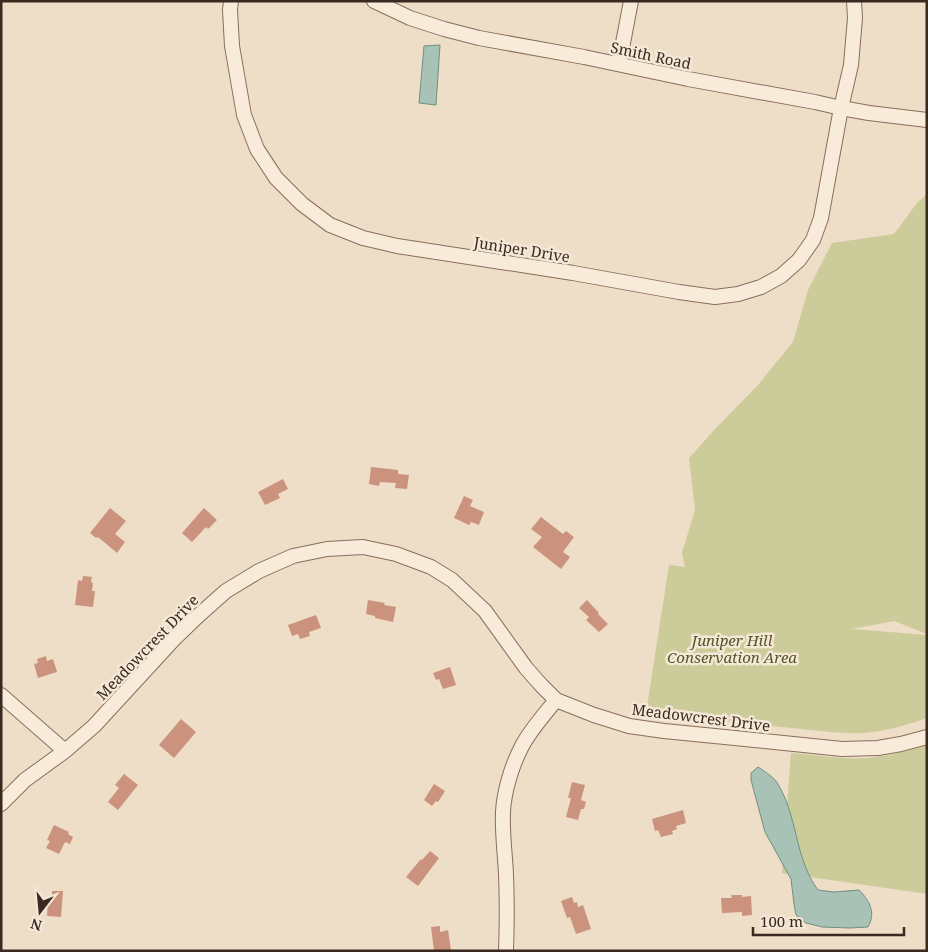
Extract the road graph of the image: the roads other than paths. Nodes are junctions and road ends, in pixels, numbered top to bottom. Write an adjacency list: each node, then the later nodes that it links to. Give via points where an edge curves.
1 (231, 1): 6 (street, Juniper Drive, via 232,46 244,116 257,149 276,178 302,204 330,225 363,238 398,246 715,297 761,287 781,276 799,260 813,240 821,218)
2 (374, 1): 5 (street, Smith Road, via 410,18 479,38)
3 (631, 1): 5 (street)
4 (854, 1): 6 (street, Juniper Drive, via 851,65)
5 (619, 64): 6 (street, Smith Road)
6 (841, 108): 7 (street, Smith Road)
7 (927, 120)
8 (1, 695): 11 (street)
9 (556, 700): 10 (street, Meadowcrest Drive, via 629,726 664,732 842,749 878,748); 11 (street, Meadowcrest Drive, via 528,670 485,611 452,580 431,566 363,547 327,548 293,556 226,591 198,615 94,726); 13 (street, via 527,736 516,757 506,790 503,814)
10 (927, 736)
11 (65, 751): 12 (street, Meadowcrest Drive, via 25,780)
12 (1, 804)
13 (506, 951)

